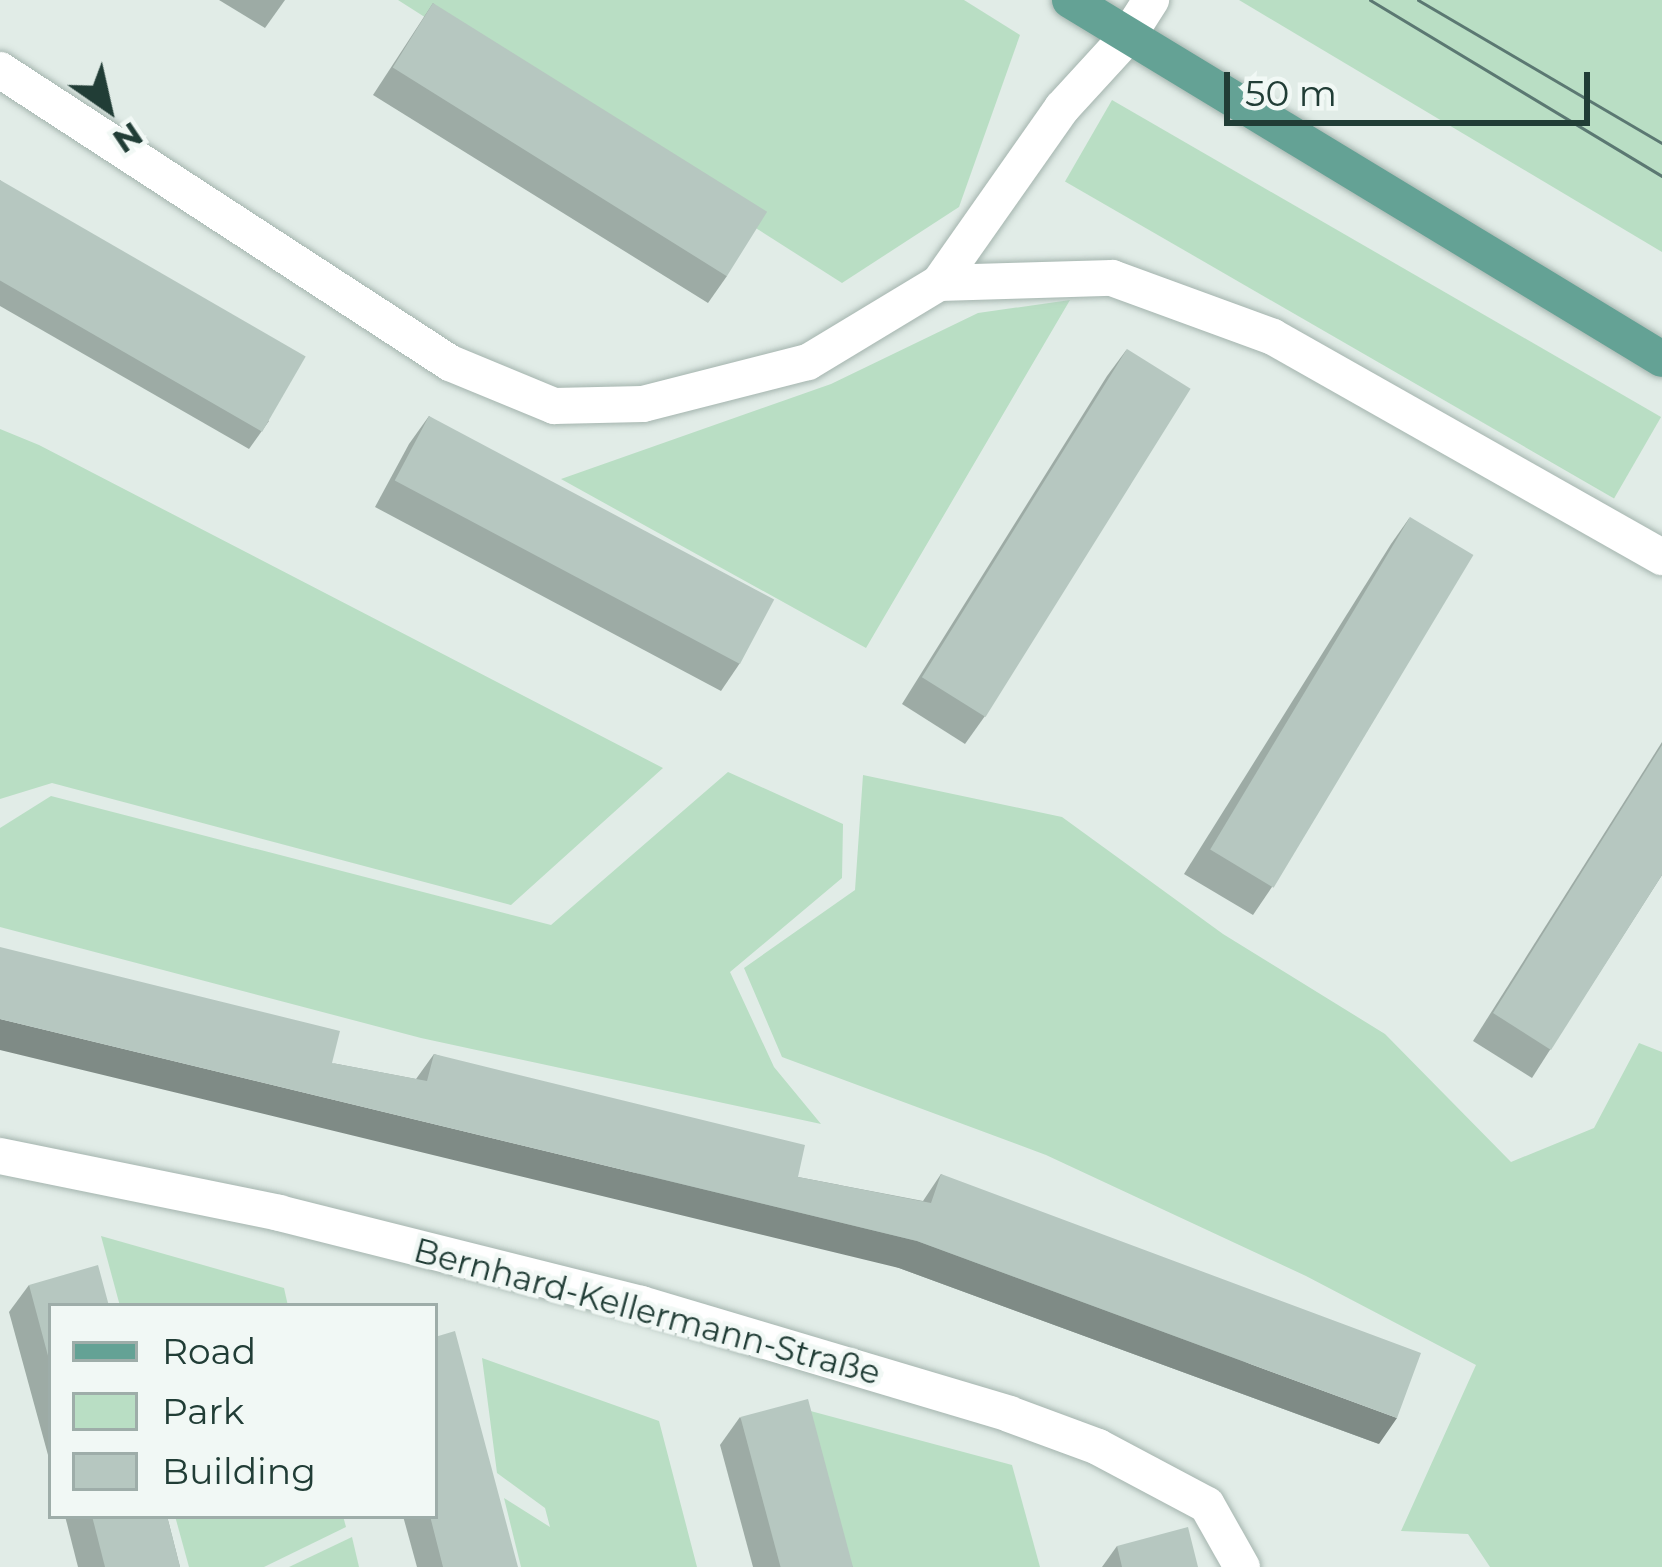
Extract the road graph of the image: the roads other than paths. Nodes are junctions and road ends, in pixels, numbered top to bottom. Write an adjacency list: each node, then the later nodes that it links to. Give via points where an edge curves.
1 (1070, 0): 3 (main road)
2 (1151, 0): 3 (street)
3 (1128, 36): 5 (street, via 1062,109); 6 (main road)
4 (0, 70): 5 (street, via 450,363 554,406 643,404 808,362)
5 (939, 283): 7 (street, via 1112,278 1273,337)
6 (1662, 358)
7 (1662, 557)
8 (0, 1156): 9 (street, Bernhard-Kellermann-Straße, via 279,1213 641,1304 1009,1414 1098,1447 1207,1505)
9 (1242, 1567)

